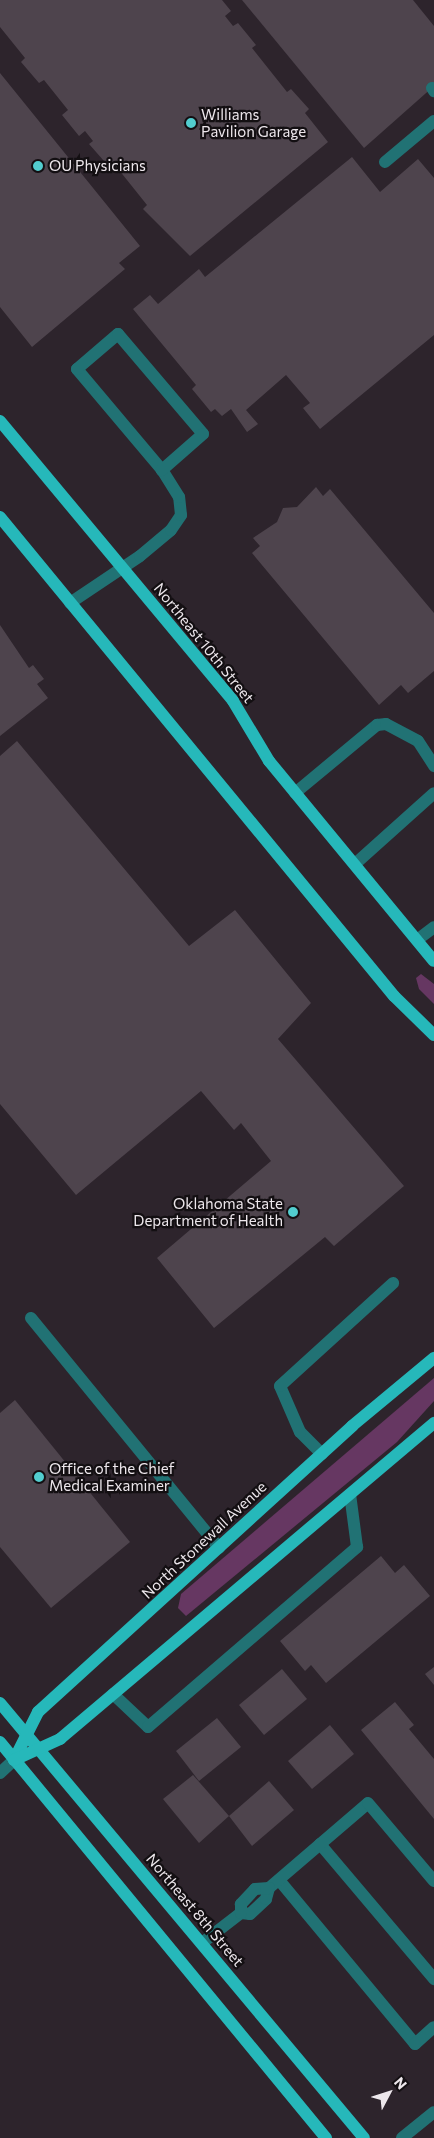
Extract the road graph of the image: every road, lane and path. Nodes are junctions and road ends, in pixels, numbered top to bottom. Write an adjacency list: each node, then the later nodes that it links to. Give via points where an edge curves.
1 (434, 121): 2 (street)
2 (386, 162)
3 (0, 420): 6 (main road, Northeast 10th Street)
4 (162, 470): 4 (street, via 77,369 118,334 202,434); 6 (street, via 179,497 179,522)
5 (0, 516): 7 (main road)
6 (120, 566): 7 (street); 9 (main road, Northeast 10th Street, via 233,701)
7 (70, 603): 15 (main road, via 394,996)
8 (434, 766): 9 (street, via 418,740 386,724 377,726)
9 (295, 793): 11 (main road, Northeast 10th Street)
10 (434, 793): 11 (street)
11 (355, 864): 13 (main road, Northeast 10th Street)
12 (434, 927): 13 (street)
13 (417, 940): 14 (main road, Northeast 10th Street)
14 (434, 961)
15 (434, 1035)
16 (393, 1283): 20 (street, via 280,1386 300,1432)
17 (31, 1318): 22 (street)
18 (434, 1358): 20 (main road, North Stonewall Avenue)
19 (434, 1424): 21 (main road, North Stonewall Avenue)
20 (322, 1454): 22 (main road, North Stonewall Avenue)
21 (350, 1494): 23 (main road, North Stonewall Avenue); 23 (street, via 357,1547 148,1727)
22 (219, 1548): 25 (main road, North Stonewall Avenue, via 38,1712)
23 (113, 1694): 27 (main road, North Stonewall Avenue, via 60,1739)
24 (0, 1702): 25 (main road, Northeast 8th Street)
25 (27, 1734): 27 (main road, Northeast 8th Street); 28 (main road, North Stonewall Avenue)
26 (0, 1742): 28 (main road)
27 (39, 1748): 28 (main road, North Stonewall Avenue); 33 (main road, Northeast 8th Street)
28 (14, 1760): 29 (street, North Stonewall Avenue); 37 (main road)
29 (0, 1773)
30 (320, 1844): 31 (street, via 368,1802); 32 (street); 34 (street)
31 (434, 1881)
32 (274, 1884): 33 (street, via 250,1914 241,1913); 35 (street, via 415,2044)
33 (202, 1944): 38 (main road, Northeast 8th Street)
34 (434, 1979)
35 (434, 2027)
36 (434, 2112): 39 (street)
37 (326, 2138)
38 (364, 2138)
39 (402, 2138)

